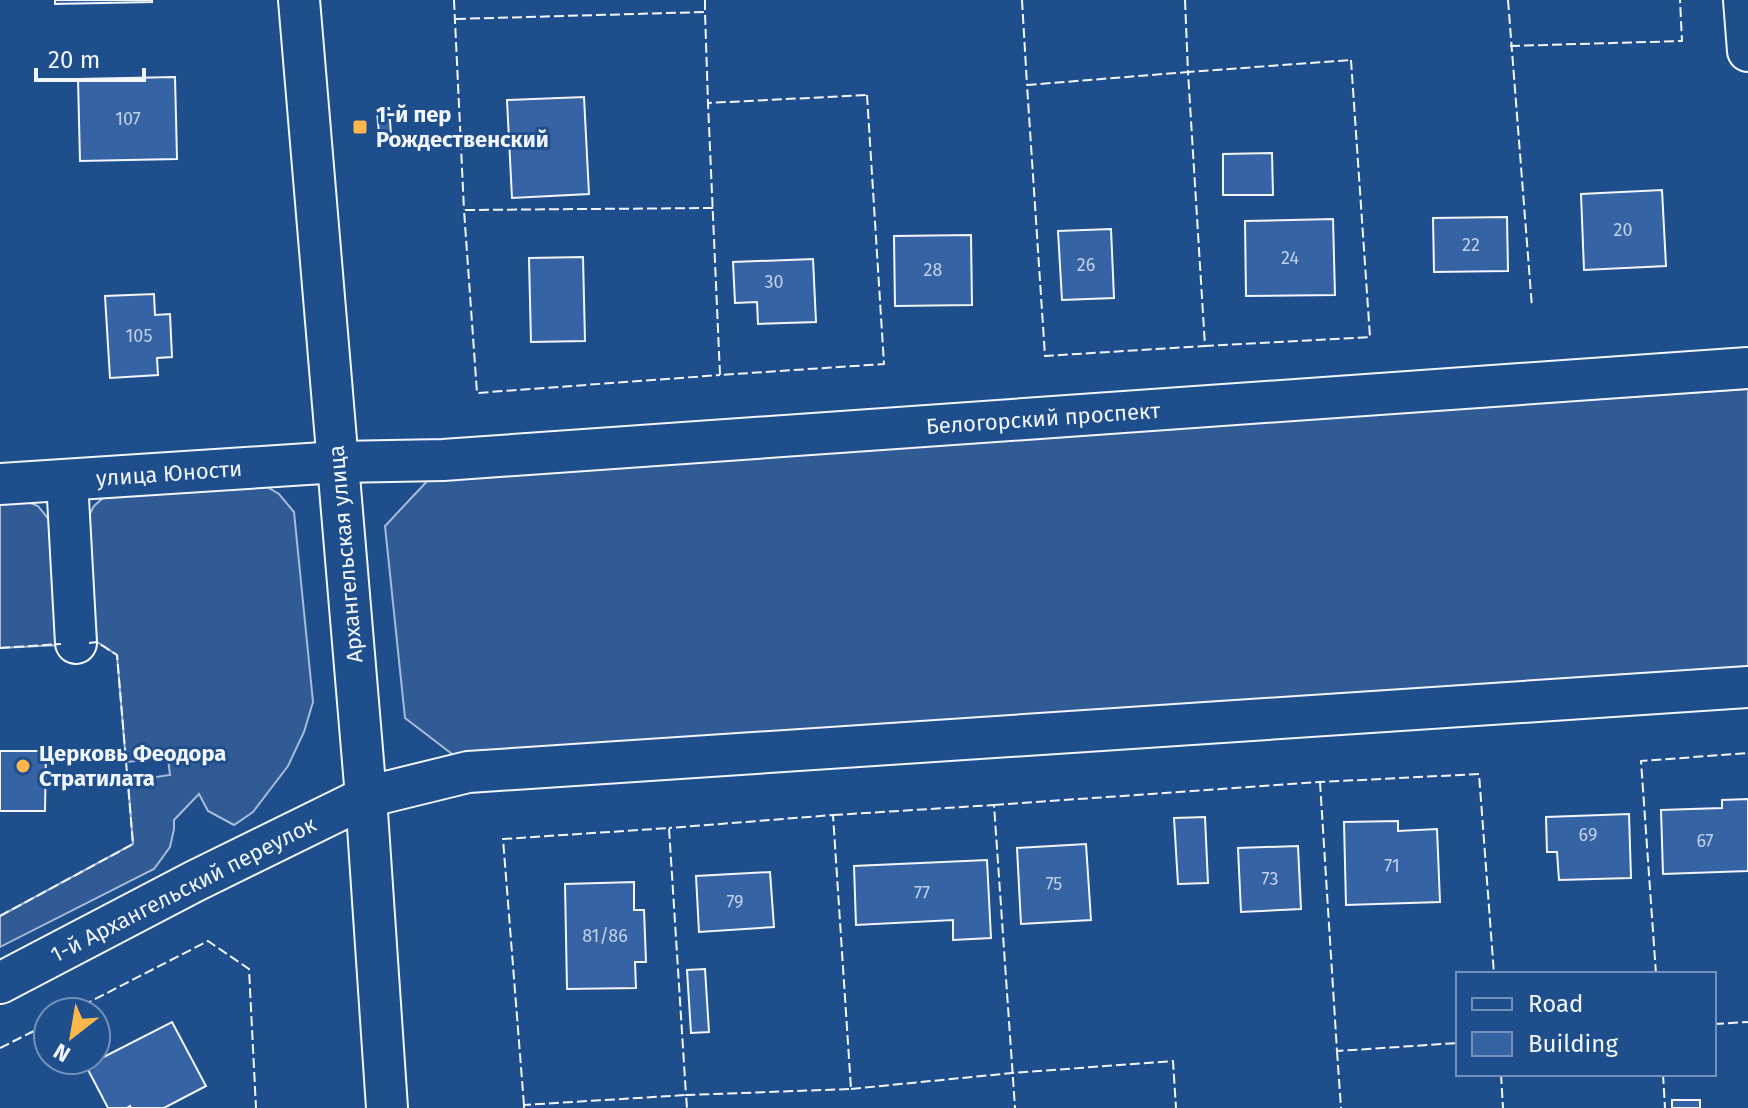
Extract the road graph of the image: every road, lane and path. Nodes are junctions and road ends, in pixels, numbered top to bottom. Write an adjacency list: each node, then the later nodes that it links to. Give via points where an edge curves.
1 (299, 0): 5 (street, Архангельская улица)
2 (1744, 0): 3 (street)
3 (1748, 51)
4 (1748, 368): 5 (street, Белогорский проспект, via 443,460)
5 (338, 462): 6 (street, улица Юности); 10 (street, Архангельская улица)
6 (67, 480): 7 (street, улица Юности); 8 (street)
7 (0, 484)
8 (76, 643)
9 (1748, 687): 10 (street, via 468,772)
10 (366, 797): 11 (street, 1-й Архангельский переулок); 12 (street, Архангельская улица)
11 (0, 983)
12 (387, 1108)

